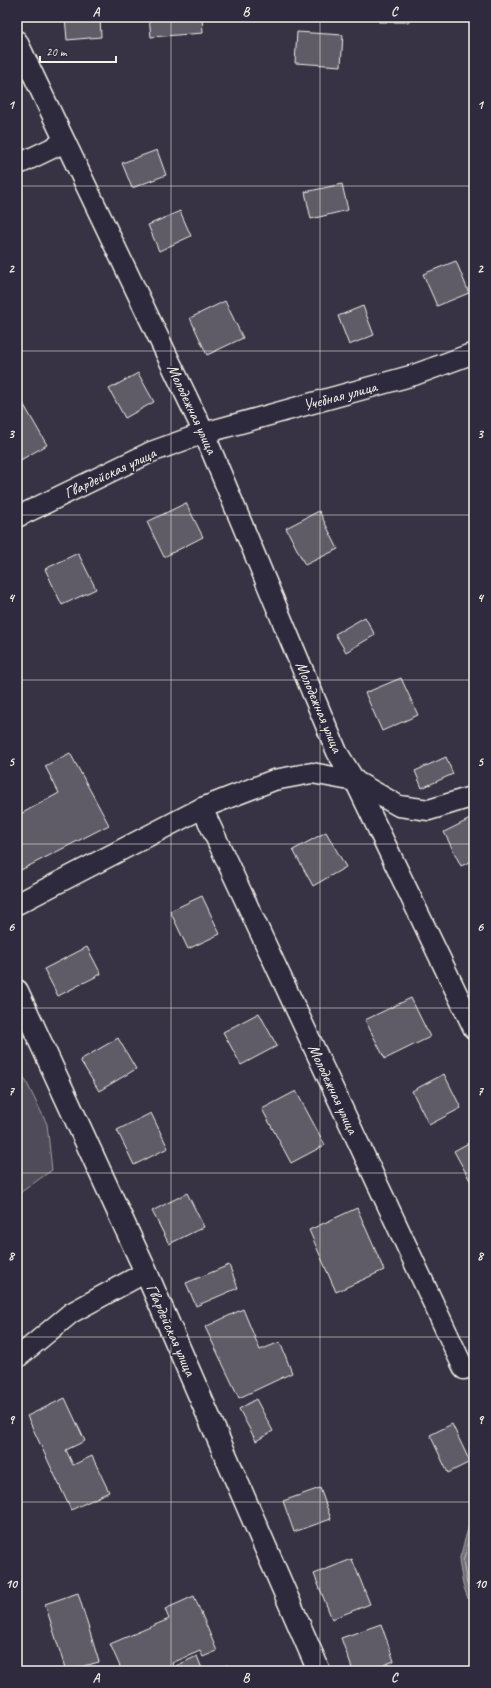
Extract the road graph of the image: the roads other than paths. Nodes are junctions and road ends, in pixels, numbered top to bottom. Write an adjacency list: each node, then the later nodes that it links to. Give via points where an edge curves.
1 (17, 41): 2 (street, Молодежная улица)
2 (65, 142): 3 (street); 5 (street, Молодежная улица)
3 (17, 165)
4 (474, 354): 5 (street, Учебная улица, via 414,376)
5 (204, 433): 6 (street, Гвардейская улица, via 151,452); 7 (street, Молодежная улица, via 336,752)
6 (17, 517)
7 (355, 781): 8 (street, Молодежная улица, via 399,806 429,810); 9 (street, Молодежная улица, via 312,773 274,780); 12 (street, Молодежная улица)
8 (474, 796)
9 (202, 808): 10 (street, Молодежная улица); 15 (street, Молодежная улица)
10 (17, 904)
11 (17, 991): 13 (main road, Гвардейская улица)
12 (474, 1029)
13 (146, 1272): 14 (street, via 71,1313); 16 (main road, Гвардейская улица)
14 (17, 1358)
15 (464, 1369)
16 (319, 1671)

